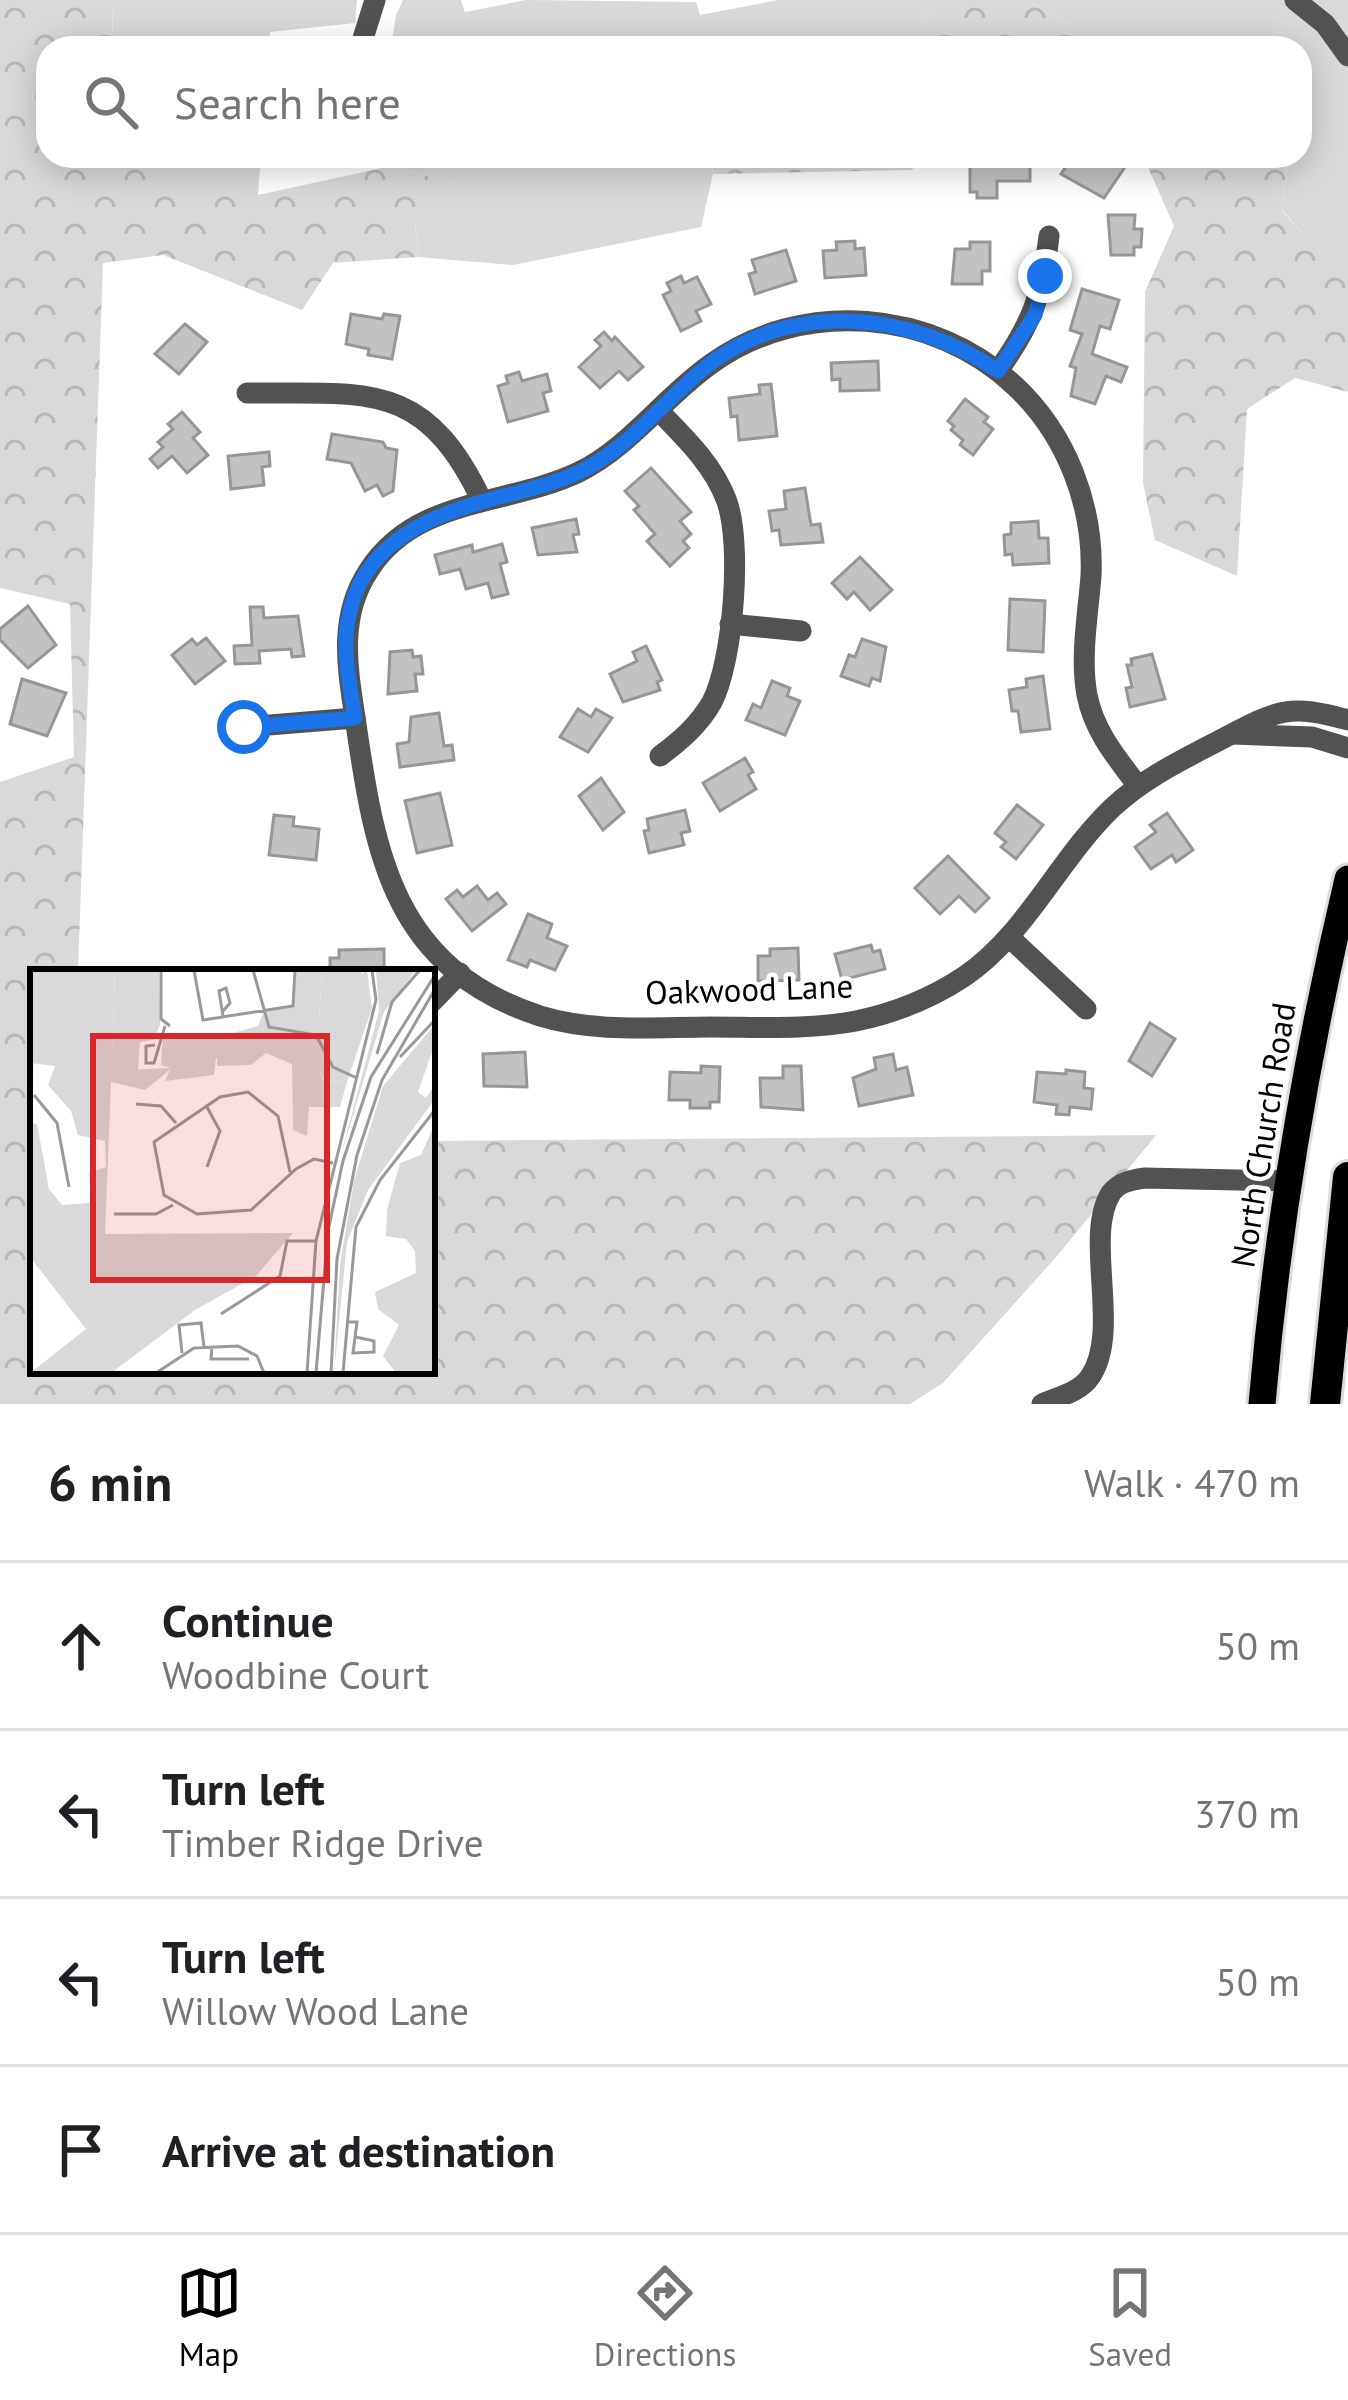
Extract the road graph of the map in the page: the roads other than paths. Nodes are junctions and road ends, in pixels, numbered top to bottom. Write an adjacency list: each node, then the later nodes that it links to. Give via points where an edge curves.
1 (375, 0): 3 (street)
2 (1295, 0): 4 (street)
3 (364, 36)
4 (1348, 56)
5 (1049, 236): 6 (street, via 1035,315)
6 (998, 371): 8 (street, Oakwood Lane, via 920,331 871,321 812,323 732,350); 18 (street, Oakwood Lane, via 1055,434 1076,481 1090,542 1088,700 1106,743)
7 (247, 393): 9 (street, via 395,404 450,443)
8 (658, 410): 9 (street, Oakwood Lane, via 590,467); 10 (street, via 706,462 728,503 736,547)
9 (482, 501): 12 (street, Oakwood Lane, via 418,523 368,571 346,634)
10 (730, 624): 11 (street); 17 (street, via 711,702)
11 (801, 631)
12 (355, 718): 14 (street); 21 (street, Oakwood Lane, via 372,827 392,889)
13 (1348, 720): 15 (street, Oakwood Lane, via 1276,711)
14 (244, 727)
15 (1232, 734): 16 (street, Oakwood Lane, via 1312,737); 18 (street, Oakwood Lane)
16 (1348, 748)
17 (660, 756)
18 (1138, 786): 20 (street, Oakwood Lane)
19 (1348, 879): 25 (main road, North Church Road)
20 (1009, 938): 21 (street, Oakwood Lane, via 914,1004 823,1026 600,1027 512,1004); 23 (street)
21 (460, 973): 22 (street)
22 (435, 999)
23 (1085, 1010)
24 (1348, 1177): 28 (highway)
25 (1289, 1181): 26 (street, via 1122,1183 1103,1217 1102,1350 1082,1386); 27 (main road, North Church Road)
26 (1042, 1404)
27 (1262, 1404)
28 (1325, 1404)

